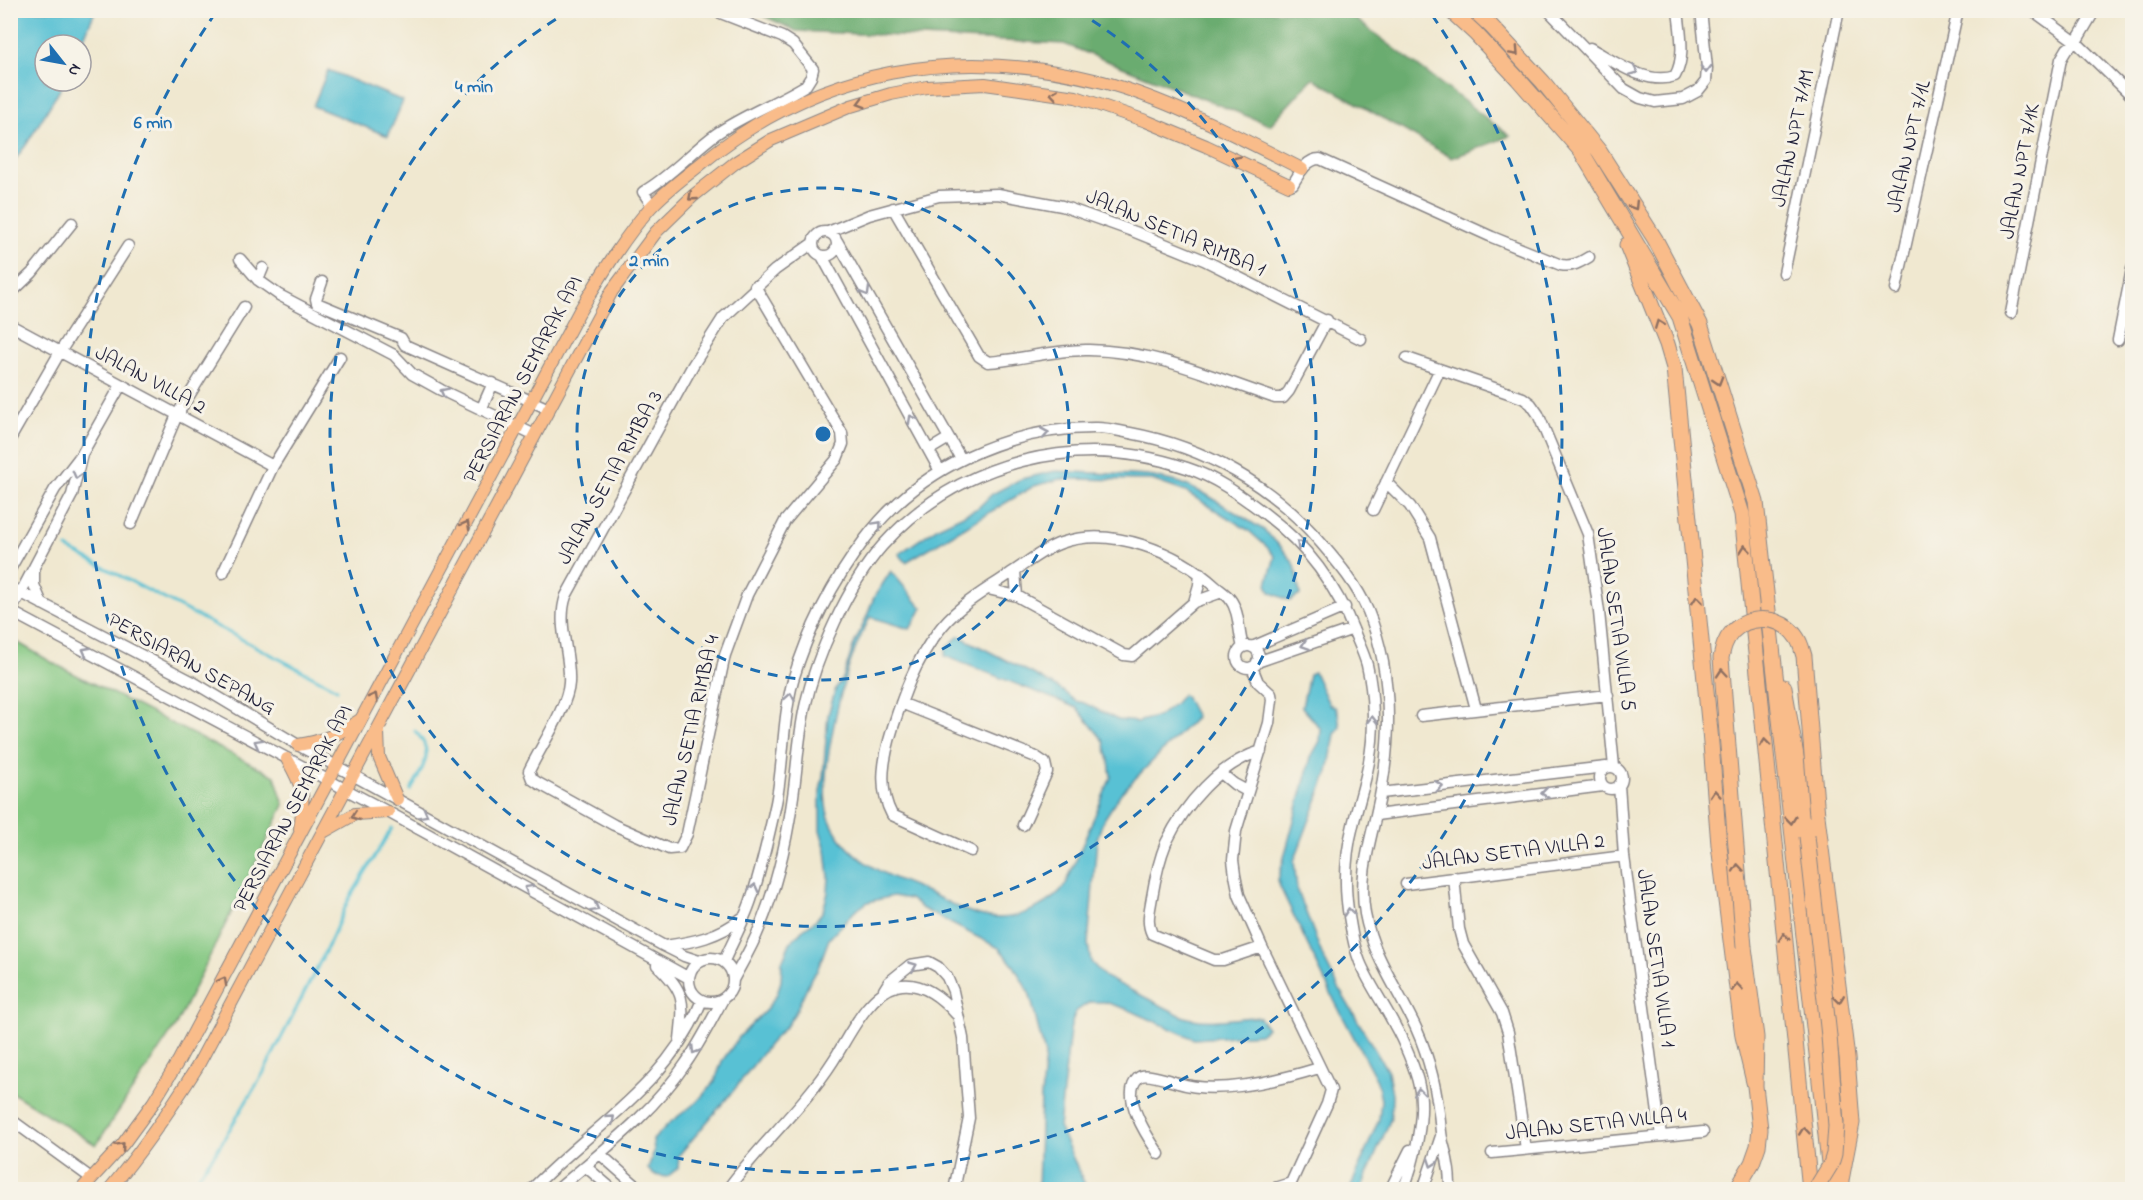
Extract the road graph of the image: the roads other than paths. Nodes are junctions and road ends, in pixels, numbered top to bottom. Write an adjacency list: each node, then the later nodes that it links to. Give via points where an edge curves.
1 (713, 10): 17 (street, via 793,44 813,69 811,77 806,85 735,122 697,148 643,192)
2 (1450, 10): 14 (highway, via 1476,33)
3 (1474, 10): 81 (highway, one-way to 81, via 1543,82 1599,151 1654,239 1700,324 1756,502)
4 (1548, 10): 12 (street)
5 (1678, 10): 12 (street, one-way to 5, via 1634,72 1664,80 1675,76 1680,67)
6 (1701, 10): 12 (street, one-way to 12, via 1706,81 1683,99 1655,102 1640,98 1624,89)
7 (1839, 10): 29 (street, JALAN NPT 7/1M)
8 (1958, 10): 33 (street, JALAN NPT 7/1L)
9 (2032, 10): 11 (street)
10 (2095, 10): 11 (street, JALAN NPT 7/1K)
11 (2076, 42): 13 (street); 36 (street, JALAN NPT 7/1K, via 2061,59)
12 (1582, 44)
13 (2133, 96)
14 (1581, 151): 129 (highway, one-way to 14, via 1743,1036 1719,845 1674,368 1636,263); 158 (highway, one-way to 14, via 1742,514 1680,317)
15 (1302, 169): 16 (street); 17 (main road, PERSIARAN SEMARAK API, via 1217,127 1104,82 982,64 930,66 865,78 788,106 724,145); 25 (street, via 1315,159 1331,163 1561,265 1576,264)
16 (1289, 185): 50 (main road, PERSIARAN SEMARAK API, one-way to 50, via 1176,133 1076,97 985,84 927,87 850,106 771,140 736,162 656,232 612,291)
17 (652, 205): 49 (main road, PERSIARAN SEMARAK API, via 608,264)
18 (893, 208): 20 (street, JALAN SETIA RIMBA 1); 37 (street, JALAN SETIA RIMBA 1, via 939,196 998,194 1062,206 1204,260); 37 (street, via 979,356 988,362 1086,350 1128,352 1284,398)
19 (72, 223): 34 (street)
20 (828, 232): 21 (street); 22 (street, via 818,234)
21 (837, 241): 24 (street, via 832,254); 55 (street, one-way to 55)
22 (813, 243): 24 (street); 32 (street, JALAN SETIA RIMBA 3)
23 (128, 246): 42 (street)
24 (822, 256): 57 (street, one-way to 24)
25 (1589, 257)
26 (240, 259): 30 (street)
27 (263, 268): 30 (street)
28 (2133, 269): 40 (street)
29 (1784, 273)
30 (258, 280): 43 (street, via 318,317)
31 (322, 282): 41 (street, via 317,303 401,338)
32 (755, 286): 94 (street, JALAN SETIA RIMBA 3, via 723,318 705,346 566,596 562,608 567,696); 94 (street, JALAN SETIA RIMBA 4, via 842,433 843,444 837,459 785,521 747,595 725,655 687,834 680,848 669,849 614,825 532,779)
33 (1896, 289)
34 (10, 294)
35 (244, 307): 52 (street)
36 (2011, 313)
37 (1327, 320): 39 (street, JALAN SETIA RIMBA 1)
38 (10, 325): 42 (street, JALAN VILLA 2)
39 (1361, 339)
40 (2118, 340)
41 (405, 345): 43 (street); 47 (street)
42 (60, 352): 48 (street, JALAN VILLA 2); 56 (street)
43 (394, 355): 51 (street, one-way to 43, via 412,374)
44 (340, 357): 60 (street)
45 (1407, 358): 46 (street, JALAN SETIA VILLA 5)
46 (1439, 371): 62 (street); 83 (street, JALAN SETIA VILLA 5, via 1522,398 1538,414 1586,526)
47 (493, 383): 49 (street); 51 (street)
48 (121, 385): 52 (street, JALAN VILLA 2); 58 (street)
49 (532, 401): 50 (street); 53 (main road, PERSIARAN SEMARAK API)
50 (549, 409): 54 (main road, PERSIARAN SEMARAK API)
51 (481, 410): 53 (street)
52 (177, 415): 60 (street, JALAN VILLA 2); 64 (street)
53 (518, 428): 54 (street); 87 (main road, PERSIARAN SEMARAK API, one-way to 53)
54 (535, 435): 88 (main road, PERSIARAN SEMARAK API)
55 (949, 438): 57 (street); 59 (street)
56 (10, 439)
57 (929, 450): 61 (street)
58 (82, 454): 65 (street, via 55,489); 66 (street, one-way to 66, via 72,495)
59 (961, 459): 61 (street); 102 (street, one-way to 102, via 1006,441 1049,432 1100,428 1158,438 1219,461 1286,506 1356,586 1370,615 1389,703 1389,747)
60 (273, 466): 69 (street)
61 (940, 471): 113 (street, one-way to 61, via 776,801 793,681 811,632 836,582 866,537 897,504)
62 (1386, 482): 63 (street); 85 (street, via 1410,506 1430,538)
63 (1373, 510)
64 (131, 524)
65 (15, 557): 67 (street)
66 (37, 559): 72 (street); 76 (street, via 34,585)
67 (10, 569)
68 (1015, 571): 70 (street, via 1061,542 1100,538 1165,552); 71 (street); 74 (street)
69 (223, 573)
70 (1200, 573): 73 (street); 75 (street)
71 (988, 589): 74 (street); 84 (street, via 958,610 938,632 922,655)
72 (16, 590): 76 (street, PERSIARAN SEPANG); 78 (street)
73 (1222, 592): 75 (street); 80 (street, via 1235,609)
74 (1017, 596): 75 (street, via 1124,656 1139,652)
75 (1194, 602)
76 (43, 605): 89 (street, PERSIARAN SEPANG, via 193,682)
77 (1345, 607): 79 (street); 80 (street); 121 (street, one-way to 121, via 1306,550 1277,522 1212,478 1168,462 1138,454 1080,451 1029,458 943,494 880,548 851,591 828,639 806,705 792,804 771,897)
78 (11, 611): 91 (street, PERSIARAN SEPANG, one-way to 78)
79 (1353, 629): 82 (street, one-way to 82); 133 (street, one-way to 79, via 1420,1087 1397,1028 1358,958 1349,919 1346,874 1352,829 1370,758 1372,728 1367,664)
80 (1247, 647): 82 (street, via 1258,655); 82 (street, via 1239,650 1237,659 1242,667)
81 (1773, 662): 159 (highway, bridge, via 1787,692 1802,790 1829,1036 1836,1126 1834,1154); 160 (highway, one-way to 160)
82 (1254, 665): 90 (street, via 1258,682 1272,700)
83 (1608, 695): 85 (street); 93 (street, JALAN SETIA VILLA 5)
84 (901, 703): 106 (street, via 1036,757 1044,764 1047,772); 109 (street, via 884,768 887,805 892,815)
85 (1476, 709): 86 (street)
86 (1420, 716)
87 (362, 720): 89 (main road, via 321,741); 92 (main road, PERSIARAN SEMARAK API)
88 (377, 731): 96 (main road, PERSIARAN SEMARAK API); 103 (main road, via 379,757)
89 (298, 745): 92 (street, PERSIARAN SEPANG)
90 (1261, 751): 95 (street, via 1248,755); 101 (street)
91 (287, 759): 97 (street, PERSIARAN SEPANG); 108 (main road, via 303,793)
92 (337, 766): 96 (street, PERSIARAN SEPANG); 97 (main road, PERSIARAN SEMARAK API)
93 (1610, 767): 98 (street, via 1621,772); 99 (street, via 1600,776); 102 (street, one-way to 93)
94 (529, 771)
95 (1222, 774): 101 (street); 115 (street, via 1187,809 1166,845 1155,879 1149,928 1152,934 1214,960)
96 (354, 775): 100 (main road, PERSIARAN SEMARAK API); 103 (street, PERSIARAN SEPANG)
97 (329, 782): 100 (street, PERSIARAN SEPANG); 108 (main road, PERSIARAN SEMARAK API)
98 (1619, 785): 99 (street, via 1613,789); 110 (street, JALAN SETIA VILLA 1)
99 (1603, 786): 105 (street, one-way to 105)
100 (346, 790): 104 (street, PERSIARAN SEPANG); 107 (main road, PERSIARAN SEMARAK API)
101 (1247, 791): 115 (street, via 1233,860 1239,895)
102 (1381, 793): 105 (street)
103 (397, 799): 114 (street, PERSIARAN SEPANG, one-way to 114)
104 (388, 812): 107 (main road, one-way to 107, via 355,814); 116 (street, PERSIARAN SEPANG, one-way to 104)
105 (1376, 815): 135 (street, via 1363,871 1365,912 1375,950 1415,1026 1430,1064)
106 (1023, 825)
107 (324, 831): 145 (main road, PERSIARAN SEMARAK API, via 197,1067 166,1116)
108 (298, 839): 143 (main road, PERSIARAN SEMARAK API, one-way to 108, via 153,1103)
109 (971, 851)
110 (1624, 856): 111 (street, JALAN SETIA VILLA 2); 136 (street, JALAN SETIA VILLA 1)
111 (1454, 877): 112 (street, JALAN SETIA VILLA 2); 137 (street, via 1463,944 1502,1013 1508,1032)
112 (1406, 884)
113 (746, 915): 114 (street, via 716,934); 118 (street)
114 (664, 946): 117 (street, PERSIARAN SEPANG)
115 (1262, 947): 128 (street)
116 (644, 952): 120 (street); 127 (street, via 680,991)
117 (699, 961): 118 (street, via 712,957); 120 (street)
118 (724, 961): 121 (street)
119 (947, 977): 122 (street, one-way to 119, via 910,965 929,962); 123 (street); 126 (street)
120 (688, 978): 125 (street, via 692,992)
121 (733, 980): 124 (street)
122 (883, 992): 123 (street, via 906,985); 150 (street, via 859,1019 827,1070)
123 (933, 992): 126 (street)
124 (723, 999): 125 (street); 132 (street, one-way to 132, via 685,1065)
125 (702, 1000): 127 (street)
126 (956, 1014): 151 (street, via 963,1038 969,1118)
127 (680, 1043): 130 (street)
128 (1320, 1068): 140 (street, via 1243,1086 1184,1085 1143,1076 1137,1079 1132,1100 1138,1121); 152 (street, via 1331,1090 1327,1104 1291,1183)
129 (1755, 1086): 157 (highway, via 1758,1146); 161 (highway, one-way to 161, bridge, via 1756,1037 1744,947 1721,658 1724,644 1740,625 1763,619 1792,631 1804,656 1817,816 1852,1123)
130 (627, 1104): 132 (street); 141 (street, one-way to 130)
131 (10, 1119): 143 (street)
132 (639, 1119): 139 (street)
133 (1419, 1131): 153 (street); 154 (street)
134 (1703, 1132): 136 (street, JALAN SETIA VILLA 4)
135 (1441, 1136): 155 (street, one-way to 155); 156 (street, via 1449,1165)
136 (1661, 1136): 137 (street, JALAN SETIA VILLA 4)
137 (1526, 1149): 138 (street, JALAN SETIA VILLA 4)
138 (1492, 1153)
139 (600, 1154): 142 (street); 149 (street)
140 (1159, 1154)
141 (567, 1157): 142 (street); 146 (street)
142 (581, 1169): 147 (street); 148 (street)
143 (92, 1178): 144 (main road, PERSIARAN SEMARAK API)
144 (81, 1190)
145 (109, 1190)
146 (531, 1190)
147 (556, 1190)
148 (613, 1190)
149 (641, 1190)
150 (727, 1190)
151 (954, 1190)
152 (1269, 1190)
153 (1390, 1190)
154 (1403, 1190)
155 (1423, 1190)
156 (1450, 1190)
157 (1737, 1190)
158 (1810, 1190)
159 (1815, 1190)
160 (1832, 1190)
161 (1841, 1190)

